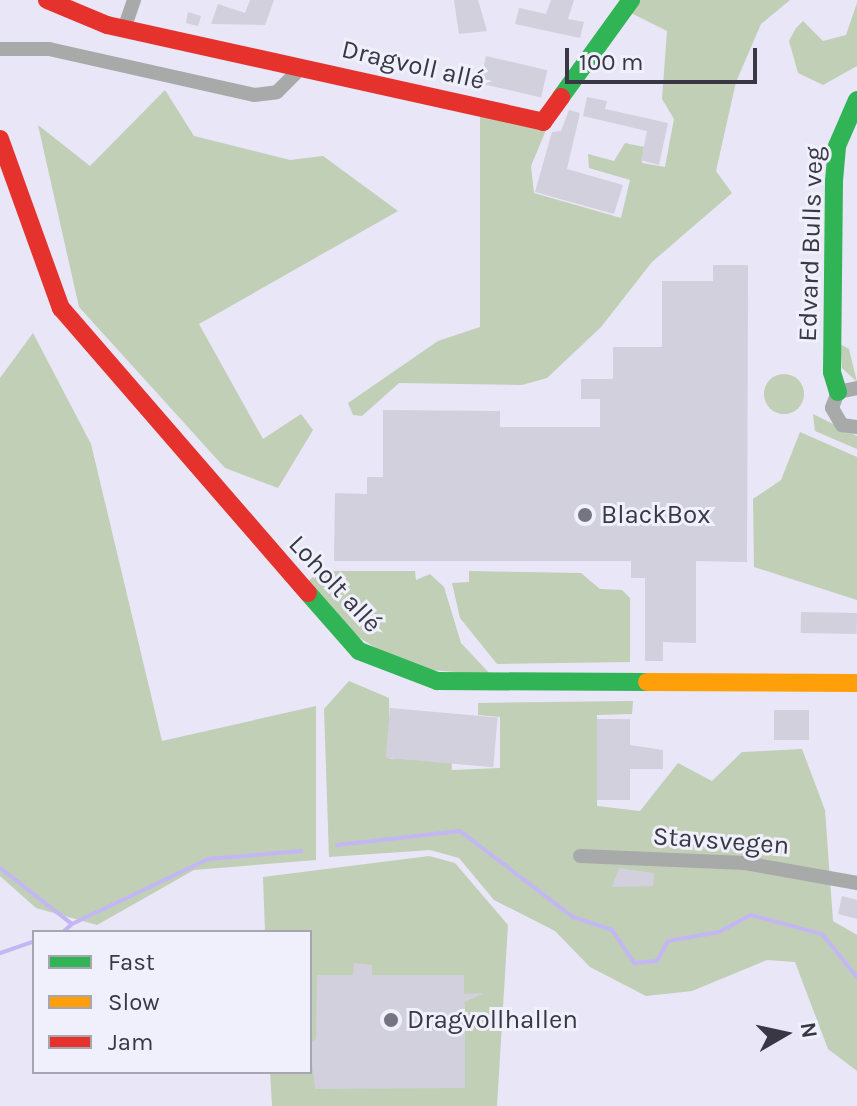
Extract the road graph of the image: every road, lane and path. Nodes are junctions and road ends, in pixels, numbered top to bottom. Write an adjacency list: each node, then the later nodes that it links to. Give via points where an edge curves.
1 (47, 0): 4 (street, Dragvoll allé)
2 (134, 0): 4 (street)
3 (631, 0): 6 (street, Dragvoll allé, via 543,122)
4 (124, 29): 6 (street, Dragvoll allé)
5 (0, 49): 6 (street, via 40,47 254,95 286,86)
6 (300, 69)
7 (857, 100): 10 (street, Edvard Bulls veg, via 837,146 834,181 832,372)
8 (0, 139): 12 (street, Loholt allé, via 61,308 359,651 437,681)
9 (857, 388): 10 (street)
10 (838, 392): 11 (street, Edvard Bulls veg, via 836,421)
11 (857, 427)
12 (857, 683)
13 (580, 856): 14 (street, Stavsvegen, via 745,863)
14 (857, 883)

